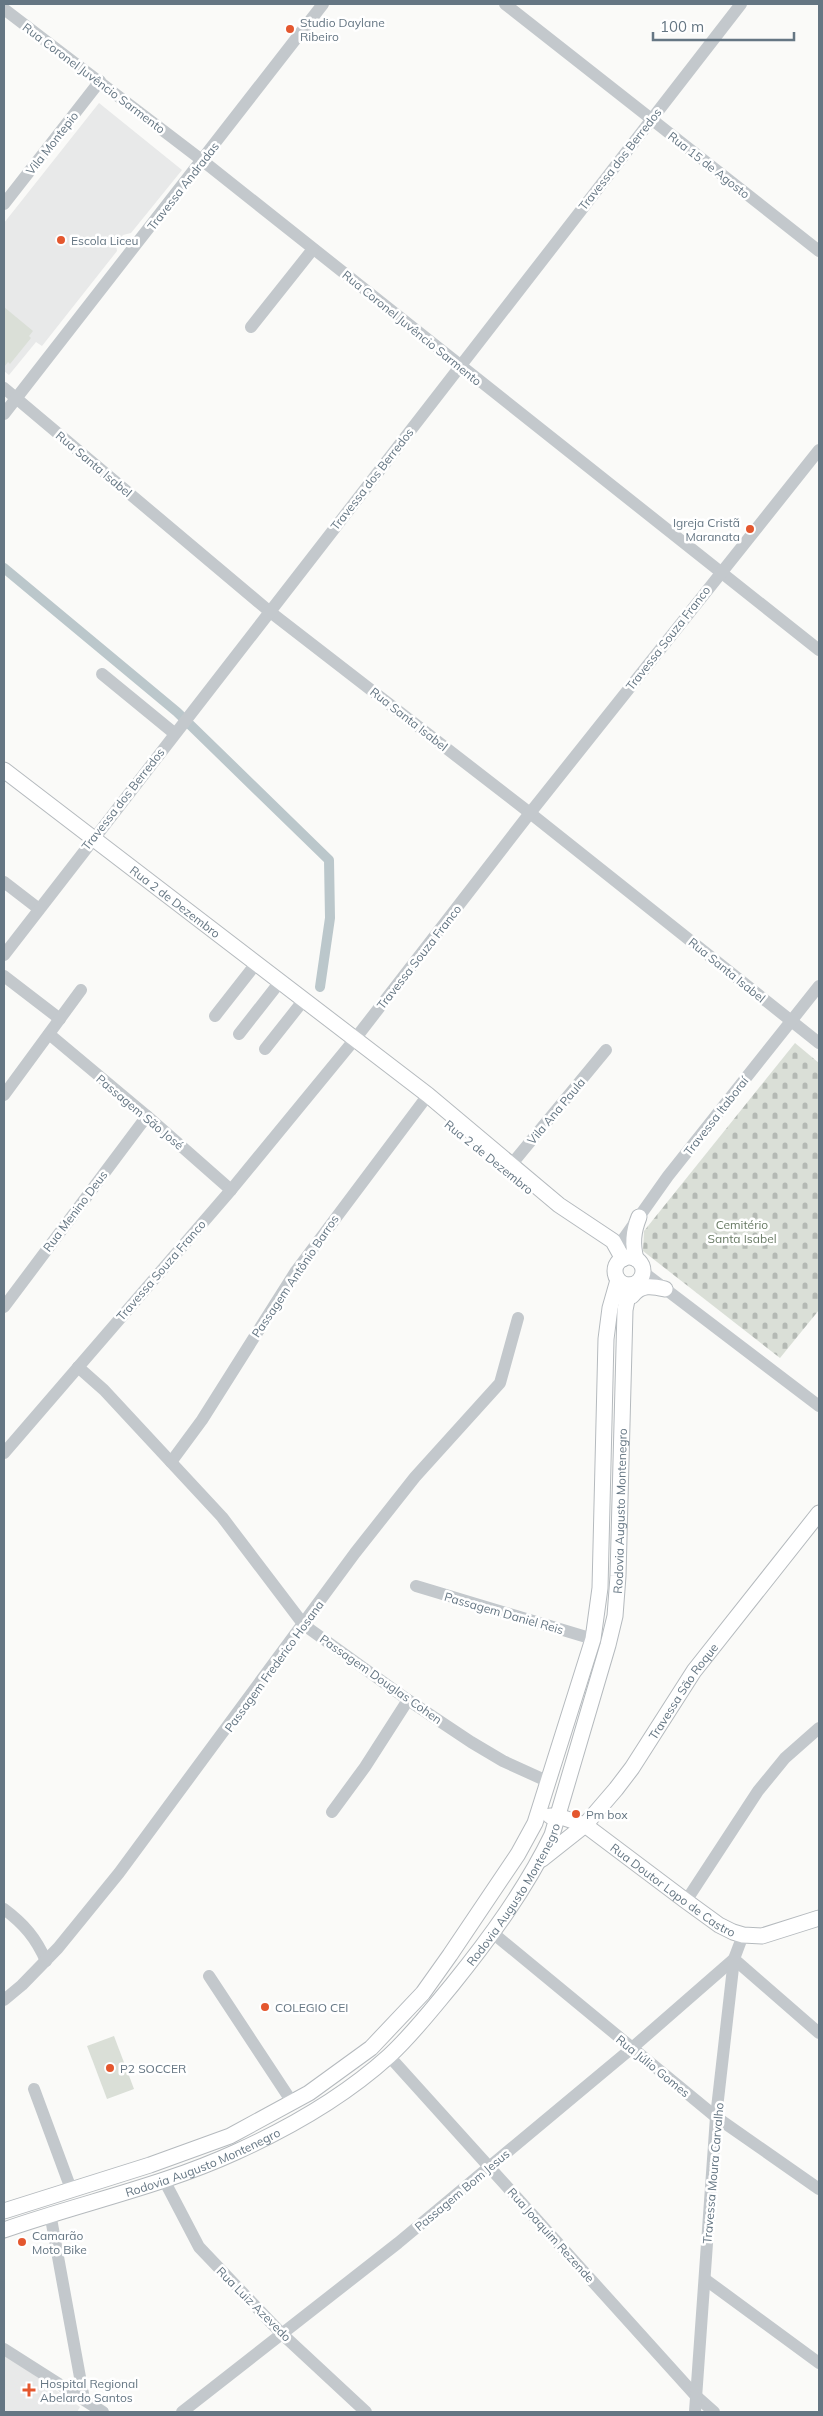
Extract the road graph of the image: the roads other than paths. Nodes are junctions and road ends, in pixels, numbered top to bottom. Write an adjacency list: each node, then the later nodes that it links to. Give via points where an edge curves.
1 (323, 4): 7 (street, Travessa Andradas)
2 (505, 4): 6 (street, Rua 15 de Agosto)
3 (741, 4): 6 (street, Travessa dos Berredos)
4 (4, 9): 5 (street, Rua Coronel Juvêncio Sarmento)
5 (100, 81): 7 (street, Rua Coronel Juvêncio Sarmento); 8 (street, Vila Montepio)
6 (651, 120): 10 (street, Rua 15 de Agosto); 12 (street, Travessa dos Berredos)
7 (203, 161): 9 (street, Rua Coronel Juvêncio Sarmento); 14 (street, Travessa Andradas)
8 (4, 204)
9 (313, 249): 11 (street); 12 (street, Rua Coronel Juvêncio Sarmento)
10 (819, 251)
11 (251, 326)
12 (459, 365): 17 (street, Rua Coronel Juvêncio Sarmento); 18 (street, Travessa dos Berredos)
13 (4, 388): 14 (street, Rua Santa Isabel)
14 (16, 398): 15 (street, Travessa Andradas); 18 (street, Rua Santa Isabel)
15 (4, 414)
16 (819, 450): 17 (street, Travessa Souza Franco)
17 (720, 573): 19 (street, Rua Coronel Juvêncio Sarmento); 23 (street, Travessa Souza Franco)
18 (269, 611): 21 (street, Travessa dos Berredos); 23 (street, Rua Santa Isabel)
19 (819, 650)
20 (102, 674): 21 (street)
21 (174, 733): 24 (street, Travessa dos Berredos)
22 (4, 770): 24 (main road, Rua 2 de Dezembro)
23 (530, 813): 36 (street, Rua Santa Isabel); 39 (street, Travessa Souza Franco)
24 (93, 837): 26 (street, Travessa dos Berredos); 28 (main road, Rua 2 de Dezembro)
25 (4, 882): 26 (street)
26 (39, 909): 27 (street, Travessa dos Berredos)
27 (4, 955)
28 (256, 965): 30 (main road, Rua 2 de Dezembro); 34 (street)
29 (4, 976): 35 (street)
30 (279, 982): 33 (main road, Rua 2 de Dezembro); 38 (street)
31 (819, 986): 36 (street, Travessa Itaboraí)
32 (81, 990): 35 (street)
33 (303, 1001): 39 (main road, Rua 2 de Dezembro); 41 (street)
34 (215, 1016)
35 (60, 1019): 37 (street)
36 (791, 1021): 40 (street, Rua Santa Isabel); 48 (street, Travessa Itaboraí)
37 (49, 1034): 43 (street); 45 (street, Passagem São José)
38 (239, 1034)
39 (351, 1039): 44 (main road, Rua 2 de Dezembro); 47 (street, Travessa Souza Franco)
40 (819, 1043)
41 (265, 1050)
42 (606, 1050): 46 (street, Vila Ana Paula)
43 (4, 1095)
44 (425, 1098): 46 (main road, Rua 2 de Dezembro); 58 (street, Passagem Antônio Barros, via 296,1271 202,1420)
45 (147, 1116): 47 (street, Passagem São José); 52 (street, Rua Menino Deus)
46 (508, 1168): 49 (main road, Rua 2 de Dezembro, via 613,1241)
47 (231, 1190): 55 (street, Travessa Souza Franco)
48 (639, 1216): 49 (street, Travessa Itaboraí); 49 (main road)
49 (630, 1260): 50 (main road, via 616,1268); 50 (main road, via 637,1283); 51 (street, Rua 2 de Dezembro)
50 (624, 1283): 53 (main road, Rodovia Augusto Montenegro); 62 (main road, Rodovia Augusto Montenegro, via 610,1308 606,1339 600,1588)
51 (665, 1289): 53 (main road, via 640,1288); 56 (street, Rua 2 de Dezembro)
52 (4, 1306)
53 (625, 1310): 67 (main road, Rodovia Augusto Montenegro, via 615,1616)
54 (518, 1318): 61 (street, Passagem Frederico Hosana, via 500,1383 415,1477)
55 (78, 1367): 57 (street, Travessa Souza Franco); 58 (street, Passagem Douglas Cohen, via 104,1390)
56 (819, 1406)
57 (4, 1453)
58 (170, 1462): 61 (street, Passagem Douglas Cohen, via 222,1517)
59 (819, 1513): 69 (main road, Travessa São Roque, via 694,1671 632,1768)
60 (416, 1586): 62 (street, Passagem Daniel Reis)
61 (304, 1625): 63 (street, Passagem Douglas Cohen); 78 (street, Passagem Frederico Hosana, via 125,1866)
62 (593, 1639): 65 (main road, Rodovia Augusto Montenegro)
63 (408, 1700): 65 (street, Passagem Douglas Cohen, via 495,1756); 66 (street)
64 (819, 1728): 71 (street, via 785,1758 758,1791)
65 (549, 1782): 68 (main road, Rodovia Augusto Montenegro)
66 (332, 1812)
67 (558, 1816): 68 (main road, via 548,1816); 69 (main road, Rua Doutor Lopo de Castro); 70 (main road, Rodovia Augusto Montenegro)
68 (535, 1823): 73 (main road, Rodovia Augusto Montenegro)
69 (585, 1825): 70 (main road, Travessa São Roque); 71 (main road, Rua Doutor Lopo de Castro)
70 (539, 1862): 75 (main road, Rodovia Augusto Montenegro)
71 (686, 1901): 76 (main road, Rua Doutor Lopo de Castro, via 719,1925)
72 (4, 1909): 78 (street, via 35,1938)
73 (476, 1918): 75 (main road); 81 (main road, Rodovia Augusto Montenegro, via 423,1993)
74 (819, 1918): 76 (main road, Rua Doutor Lopo de Castro, via 762,1936)
75 (494, 1934): 82 (main road, Rodovia Augusto Montenegro); 84 (street, Rua Júlio Gomes)
76 (742, 1935): 77 (street, Travessa Moura Carvalho)
77 (734, 1959): 83 (street); 84 (street, Passagem Bom Jesus); 88 (street, Travessa Moura Carvalho)
78 (46, 1961): 80 (street, Passagem Frederico Hosana)
79 (209, 1976): 87 (street)
80 (4, 2000)
81 (406, 2010): 82 (main road); 87 (main road, Rodovia Augusto Montenegro, via 371,2048 341,2072)
82 (420, 2022): 85 (main road, Rodovia Augusto Montenegro)
83 (819, 2033)
84 (632, 2048): 88 (street, Rua Júlio Gomes); 91 (street, Passagem Bom Jesus)
85 (389, 2056): 90 (main road, Rodovia Augusto Montenegro, via 317,2108); 91 (street, Rua Joaquim Rezende)
86 (34, 2089): 93 (street)
87 (292, 2102): 89 (main road, Rodovia Augusto Montenegro)
88 (716, 2117): 94 (street, Rua Júlio Gomes); 98 (street, Travessa Moura Carvalho)
89 (230, 2136): 90 (main road); 93 (main road, Rodovia Augusto Montenegro)
90 (236, 2152): 92 (main road, Rodovia Augusto Montenegro)
91 (489, 2167): 99 (street, Passagem Bom Jesus); 102 (street, Rua Joaquim Rezende)
92 (164, 2180): 96 (main road, Rodovia Augusto Montenegro); 99 (street, Rua Luiz Azevedo, via 199,2247)
93 (71, 2189): 95 (main road, Rodovia Augusto Montenegro)
94 (819, 2190)
95 (4, 2211)
96 (50, 2213): 97 (main road, Rodovia Augusto Montenegro); 103 (street)
97 (4, 2230)
98 (706, 2280): 101 (street); 102 (street, Travessa Moura Carvalho)
99 (282, 2333): 104 (street, Passagem Bom Jesus); 105 (street, Rua Luiz Azevedo)
100 (4, 2350): 103 (street)
101 (819, 2363)
102 (696, 2396): 106 (street, Travessa Moura Carvalho); 107 (street, Rua Joaquim Rezende)
103 (93, 2407)
104 (182, 2412)
105 (366, 2412)
106 (695, 2412)
107 (714, 2412)

